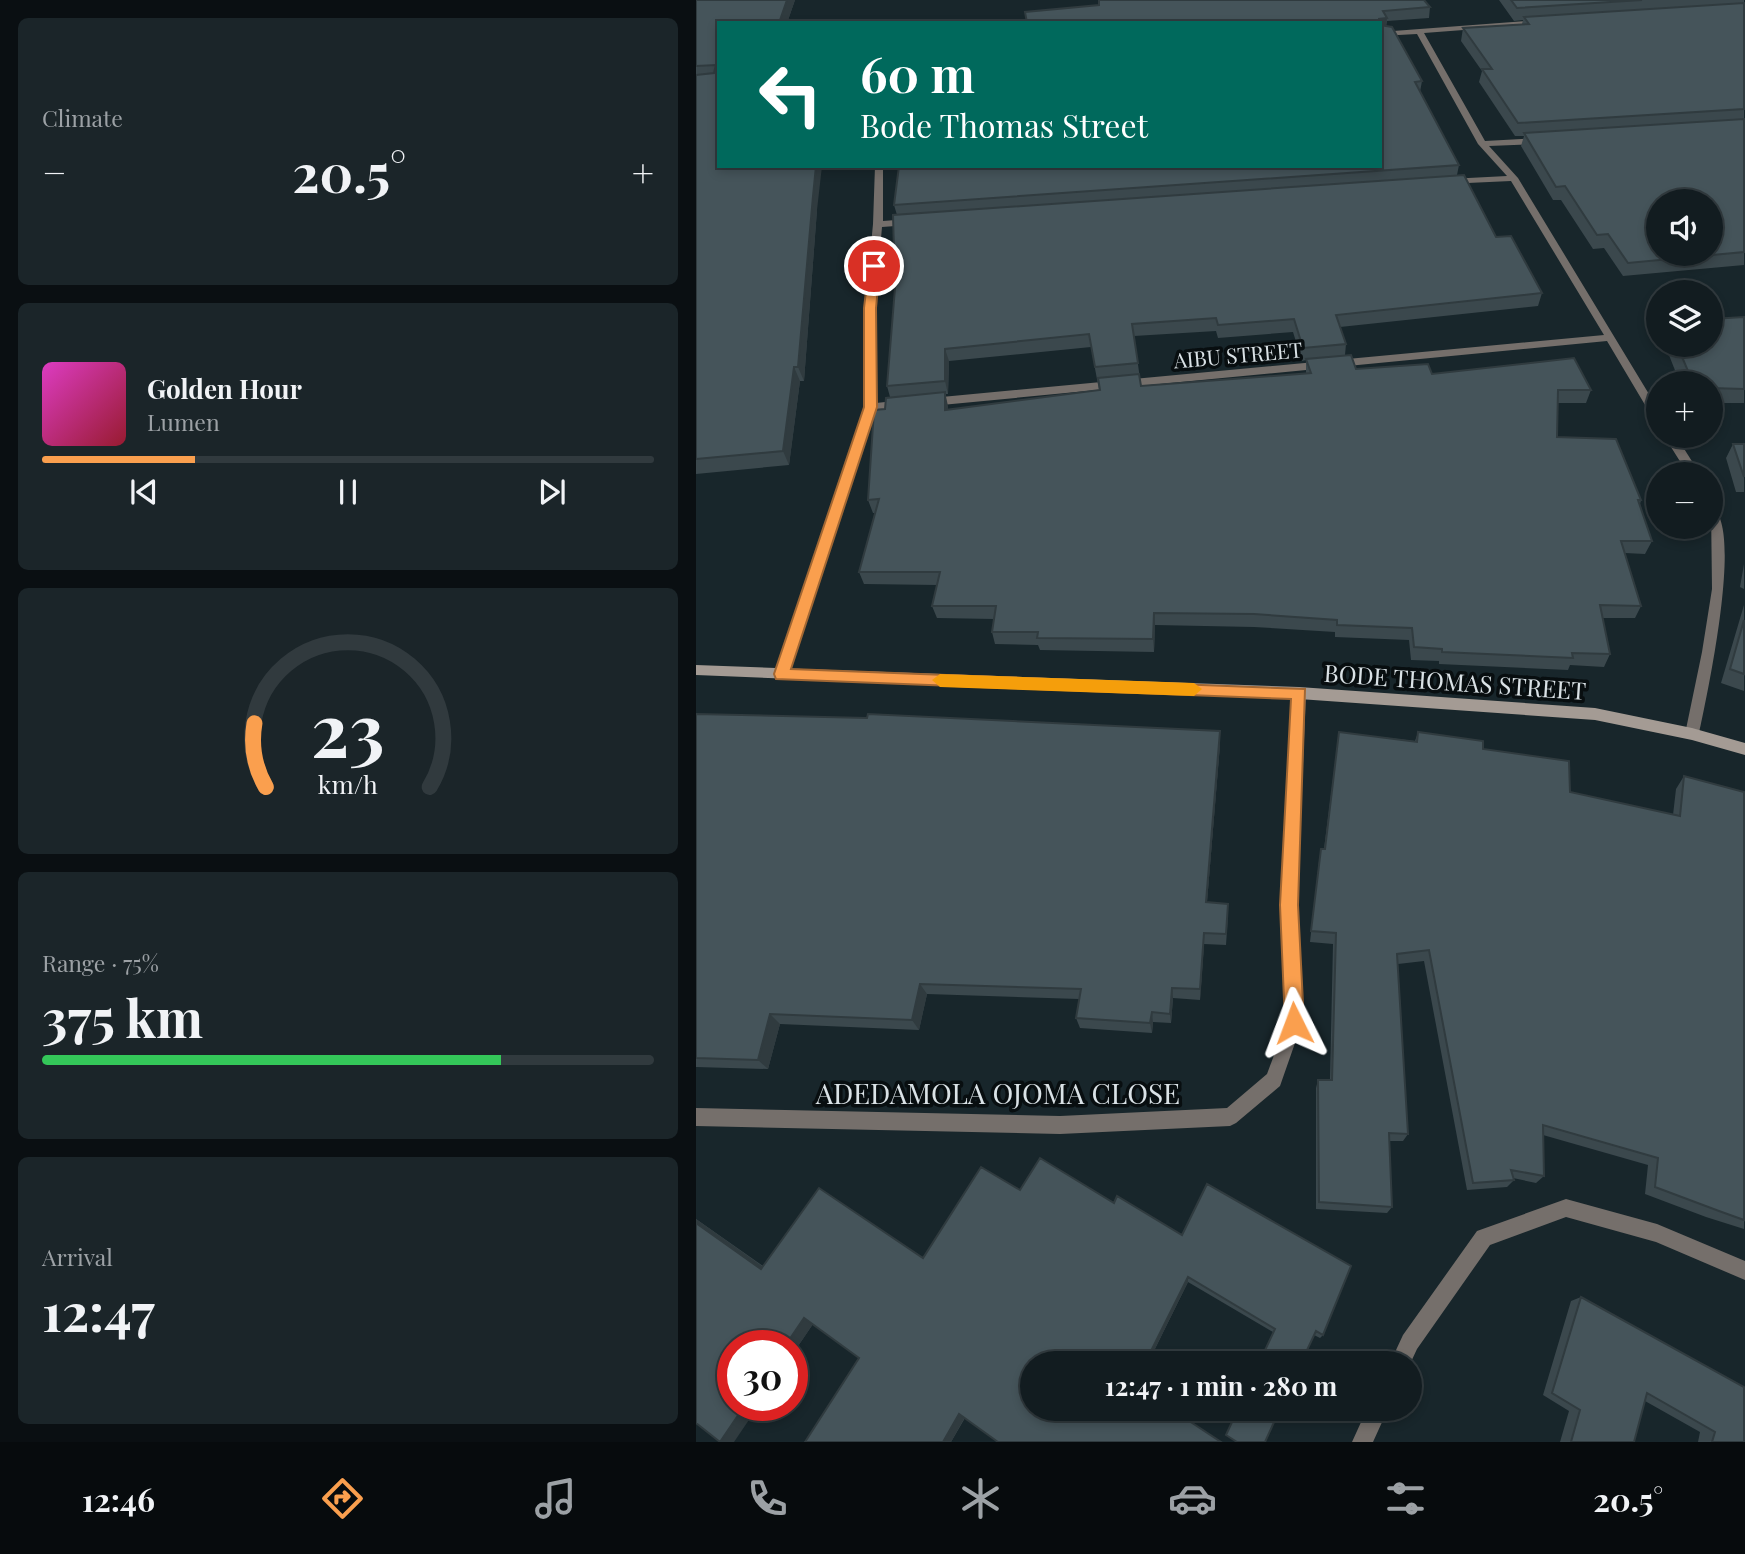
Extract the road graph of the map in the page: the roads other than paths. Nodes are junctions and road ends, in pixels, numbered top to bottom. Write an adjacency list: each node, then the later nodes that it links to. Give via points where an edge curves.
1 (1550, 22): 2 (street)
2 (1419, 31): 3 (street); 5 (street)
3 (1382, 34)
4 (1549, 141): 5 (street)
5 (1482, 144): 7 (street)
6 (879, 168): 10 (street)
7 (1514, 178): 8 (street); 11 (street)
8 (1443, 182)
9 (919, 221): 10 (street)
10 (878, 224): 13 (street, via 870,308)
11 (1609, 338): 12 (street); 13 (street, AIBU STREET)
12 (1646, 398)
13 (870, 407): 16 (street)
14 (1718, 539): 18 (street, via 1717,593)
15 (696, 670): 16 (main road, BODE THOMAS STREET)
16 (782, 674): 17 (main road, BODE THOMAS STREET)
17 (1299, 693): 18 (main road, BODE THOMAS STREET, via 1595,714); 20 (street, ADEDAMOLA OJOMA CLOSE, via 1289,905 1294,1023 1274,1080 1230,1117 1060,1125)
18 (1692, 734): 19 (main road, BODE THOMAS STREET)
19 (1744, 749)
20 (696, 1117)
21 (1744, 1271): 22 (street, via 1657,1233 1566,1208 1484,1238)
22 (1406, 1351)
23 (1372, 1421): 24 (street)
24 (1362, 1442)

